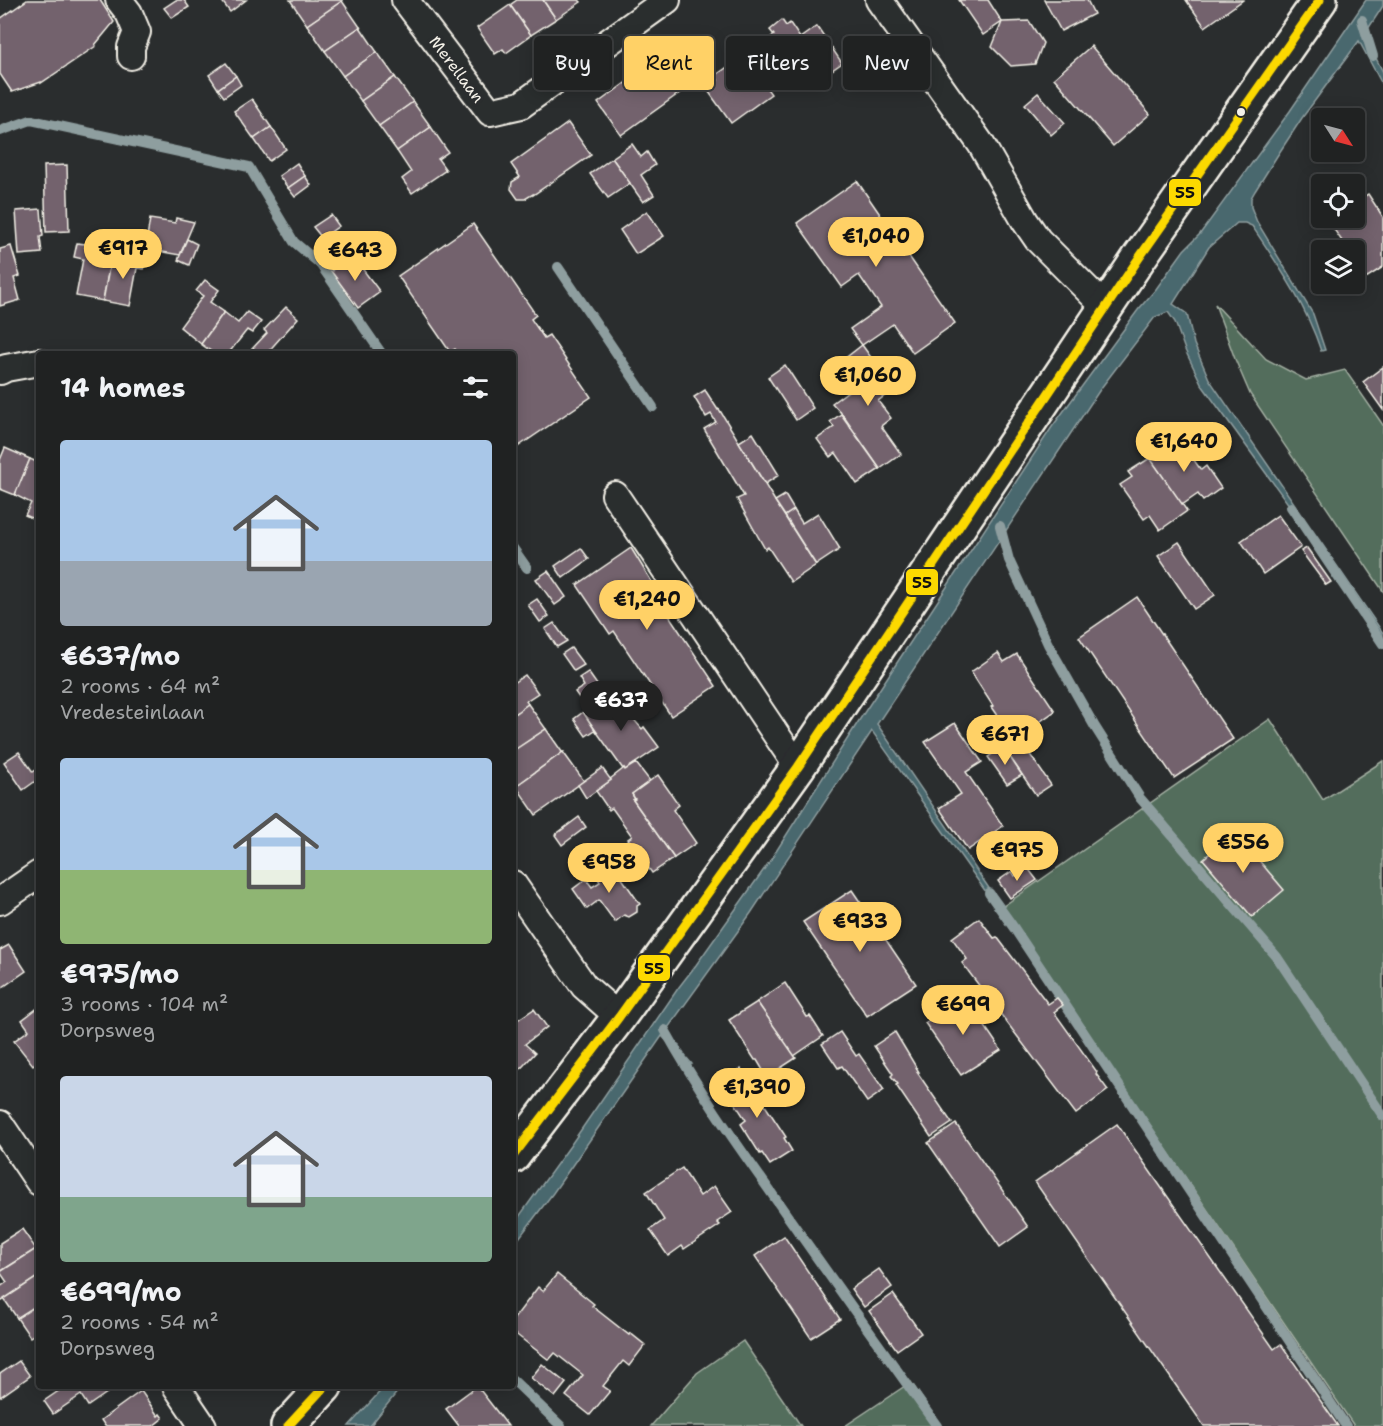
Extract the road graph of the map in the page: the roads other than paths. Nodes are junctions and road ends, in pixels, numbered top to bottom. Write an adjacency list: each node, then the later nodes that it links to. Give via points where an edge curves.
1 (119, 0): 6 (street, via 136,32)
2 (405, 0): 3 (street, Merellaan, via 490,112 521,105)
3 (667, 0)
4 (879, 0): 7 (street, via 981,144 1038,240)
5 (1320, 0): 7 (street)
6 (131, 56)
7 (1106, 308): 11 (street)
8 (36, 363): 9 (street)
9 (0, 371)
10 (615, 495): 11 (street)
11 (798, 767): 15 (street)
12 (36, 876): 14 (street)
13 (516, 888): 15 (street, via 584,986)
14 (0, 901)
15 (619, 1017): 17 (street)
16 (0, 1124): 18 (street)
17 (516, 1152)
18 (36, 1178)
19 (178, 1389): 21 (street)
20 (322, 1389): 22 (street)
21 (203, 1426)
22 (288, 1426)

